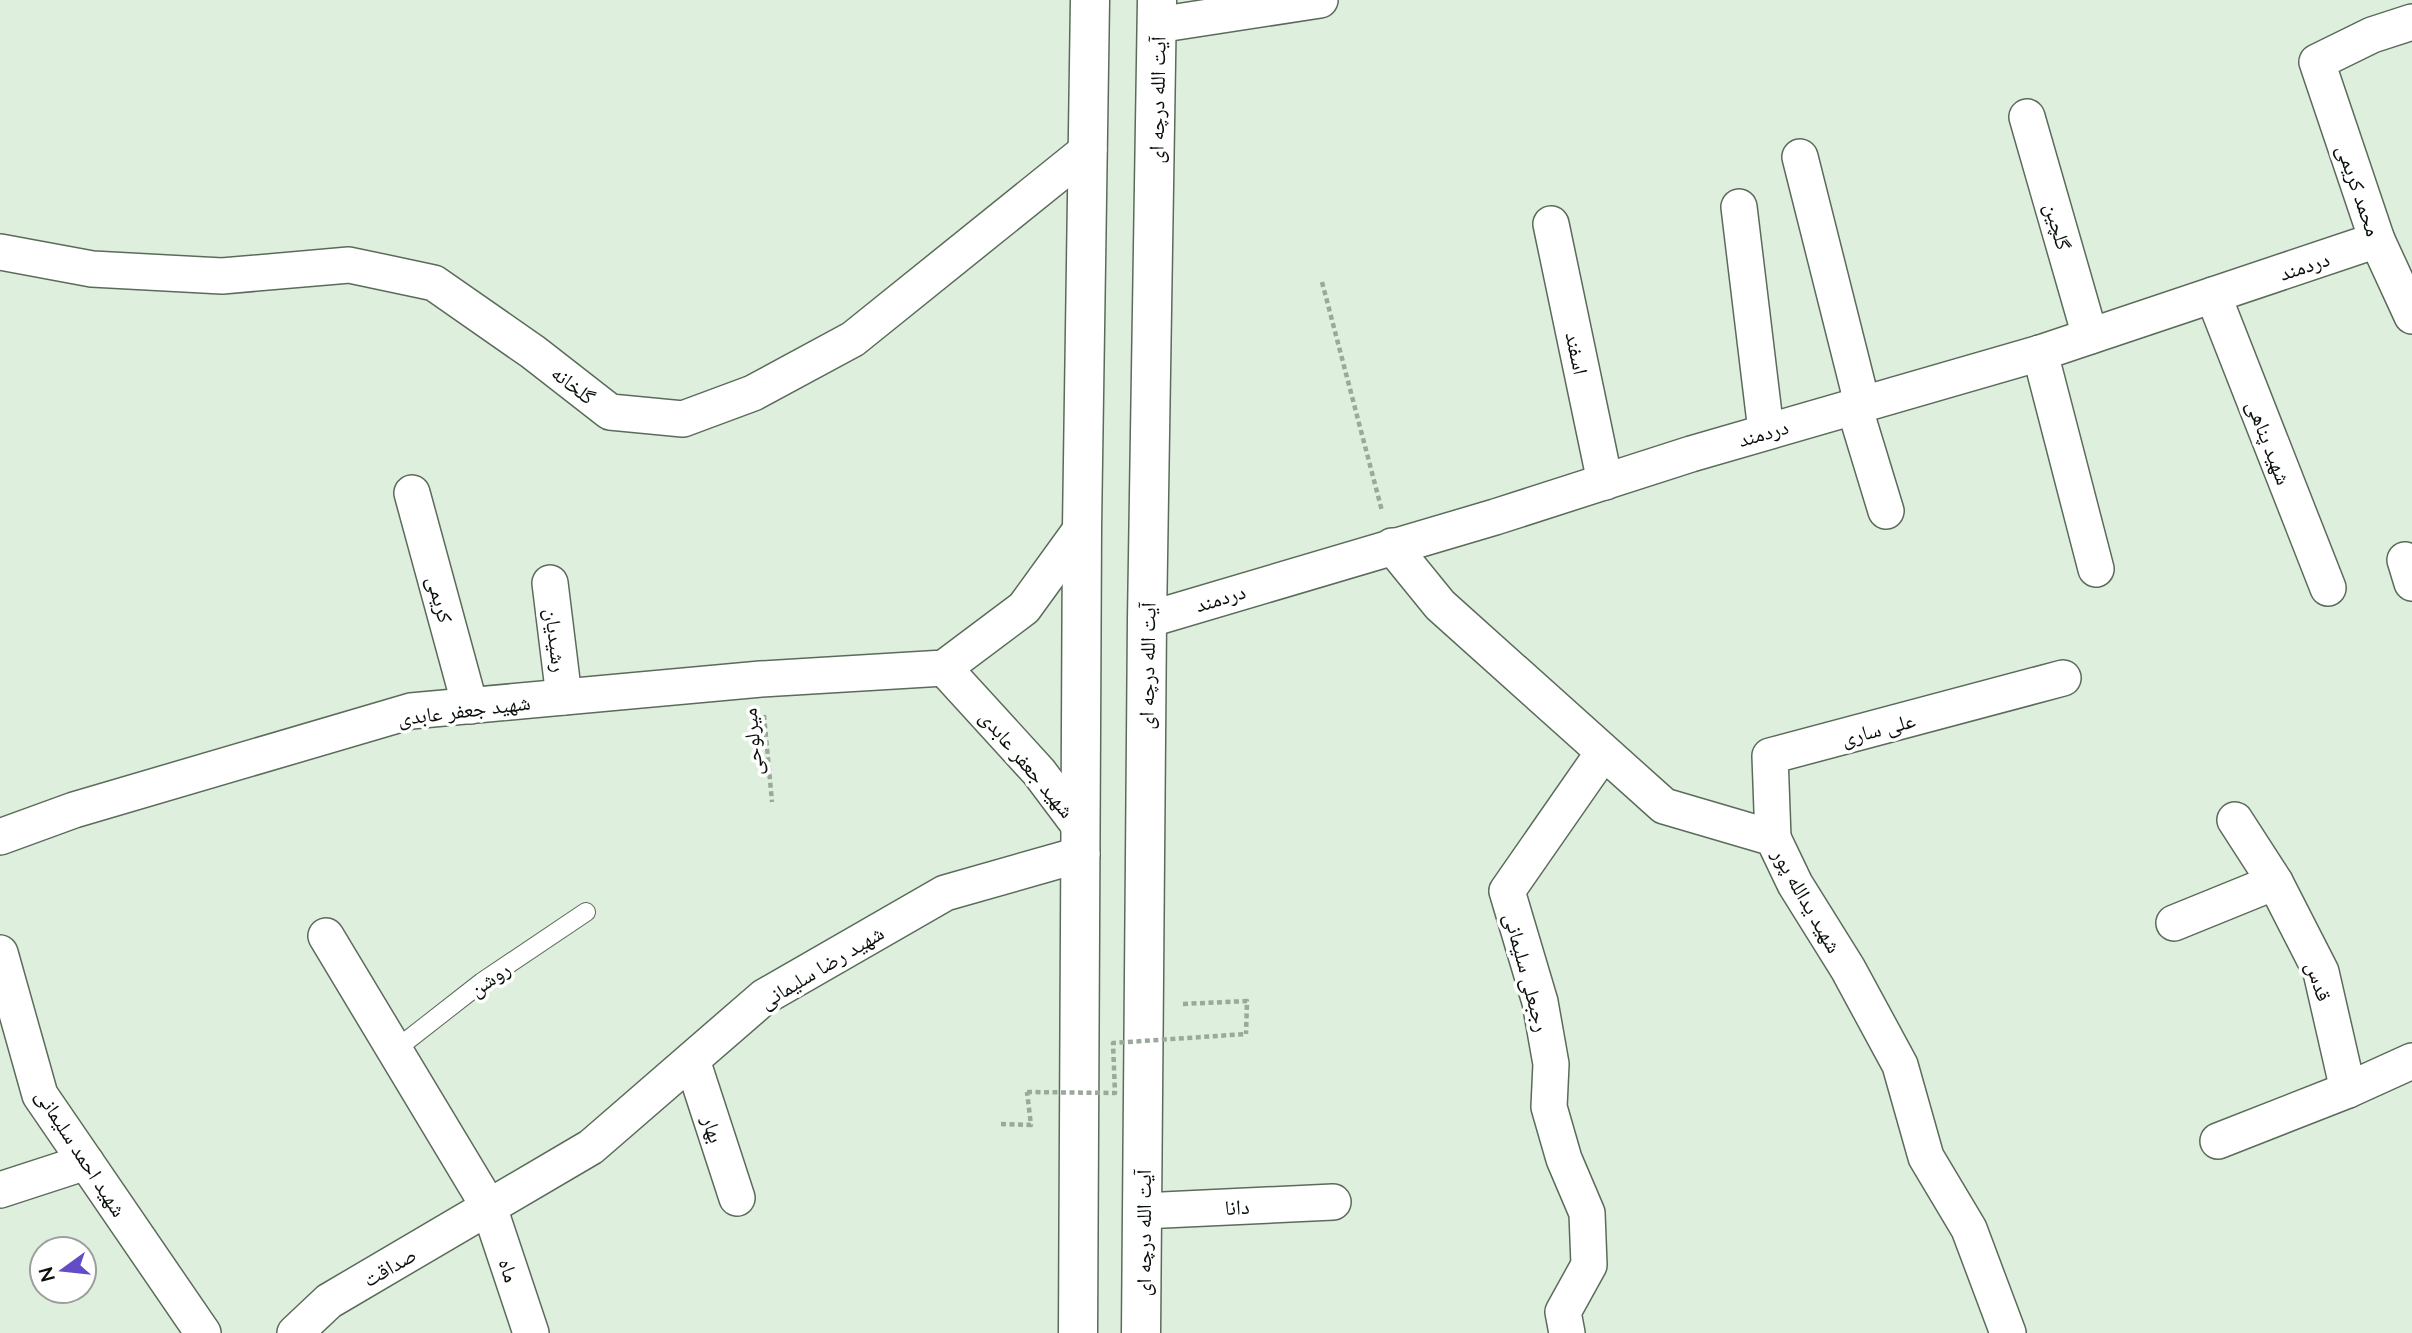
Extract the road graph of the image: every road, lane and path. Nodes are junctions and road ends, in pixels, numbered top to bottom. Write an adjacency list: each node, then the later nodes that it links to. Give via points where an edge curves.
1 (1090, 0): 6 (main road)
2 (1320, 0): 3 (street)
3 (1157, 13): 27 (main road, آیت الله درچه ای)
4 (2412, 22): 10 (street, محمد کریمی, via 2372,35 2317,62)
5 (2027, 117): 15 (street, گلچین)
6 (1089, 149): 11 (street, گلخانه, via 853,339 753,393 683,419 610,412 434,283 349,265 222,276 92,269); 22 (main road)
7 (1800, 157): 17 (street)
8 (1740, 206): 18 (street)
9 (1551, 224): 19 (street, اسفند)
10 (2377, 240): 13 (street, دردمند); 14 (street, محمد کریمی)
11 (0, 252)
12 (1322, 282): 23 (path)
13 (2213, 295): 15 (street, دردمند); 26 (street, شهید پناهی)
14 (2412, 316)
15 (2090, 336): 16 (street, دردمند)
16 (2040, 353): 17 (street, دردمند); 24 (street)
17 (1858, 405): 18 (street, دردمند); 21 (street)
18 (1766, 431): 19 (street, دردمند)
19 (1605, 482): 23 (street, دردمند)
20 (412, 493): 32 (street, کریمی)
21 (1886, 511)
22 (1082, 528): 28 (street, via 1024,608); 38 (main road)
23 (1392, 546): 27 (street, دردمند); 33 (street, شهید یدالله پور, via 1440,605)
24 (2096, 569)
25 (550, 583): 31 (street, رشیدیان)
26 (2328, 589)
27 (1147, 620): 44 (main road, آیت الله درچه ای)
28 (944, 668): 30 (street, شهید جعفر عابدی); 38 (street, شهید جعفر عابدی, via 1001,727)
29 (2063, 678): 37 (street, علی ساری, via 1770,756)
30 (761, 679): 31 (street, شهید جعفر عابدی); 34 (path, میرلوحی)
31 (564, 697): 32 (street, شهید جعفر عابدی)
32 (470, 706): 36 (street, شهید جعفر عابدی, via 411,711 74,810)
33 (1603, 753): 37 (street, شهید یدالله پور, via 1664,806); 62 (street, رجبعلی سلیمانی, via 1507,891 1540,1002 1551,1064 1549,1107 1587,1213 1589,1265 1563,1312)
34 (772, 802)
35 (2235, 820): 39 (street, قدس)
36 (0, 837)
37 (1773, 838): 63 (street, شهید یدالله پور, via 1900,1065 1926,1157 1969,1229)
38 (1082, 841): 46 (street, شهید رضا سلیمانی, via 945,893 764,997); 60 (main road)
39 (2275, 882): 41 (street); 48 (street, قدس, via 2321,972)
40 (586, 912): 45 (lane, روشن, via 482,982)
41 (2174, 923)
42 (326, 936): 45 (street)
43 (0, 953): 51 (street, شهید احمد سلیمانی, via 40,1096)
44 (1143, 1006): 49 (path, bridge, via 1247,1001 1246,1034 1113,1043 1115,1093 1027,1091 1031,1125); 56 (main road, آیت الله درچه ای)
45 (395, 1049): 55 (street)
46 (692, 1060): 53 (street, بهار); 55 (street, شهید رضا سلیمانی, via 591,1147)
47 (2412, 1061): 48 (street)
48 (2348, 1090): 50 (street)
49 (1001, 1124)
50 (2218, 1141)
51 (86, 1162): 52 (street); 57 (street, شهید احمد سلیمانی)
52 (0, 1190)
53 (737, 1198)
54 (1333, 1202): 56 (street, دانا)
55 (489, 1207): 58 (street, صداقت, via 329,1301); 59 (street, ماه)
56 (1142, 1211): 61 (main road, آیت الله درچه ای)
57 (203, 1333)
58 (295, 1333)
59 (531, 1333)
60 (1077, 1333)
61 (1141, 1333)
62 (1567, 1333)
63 (2008, 1333)

